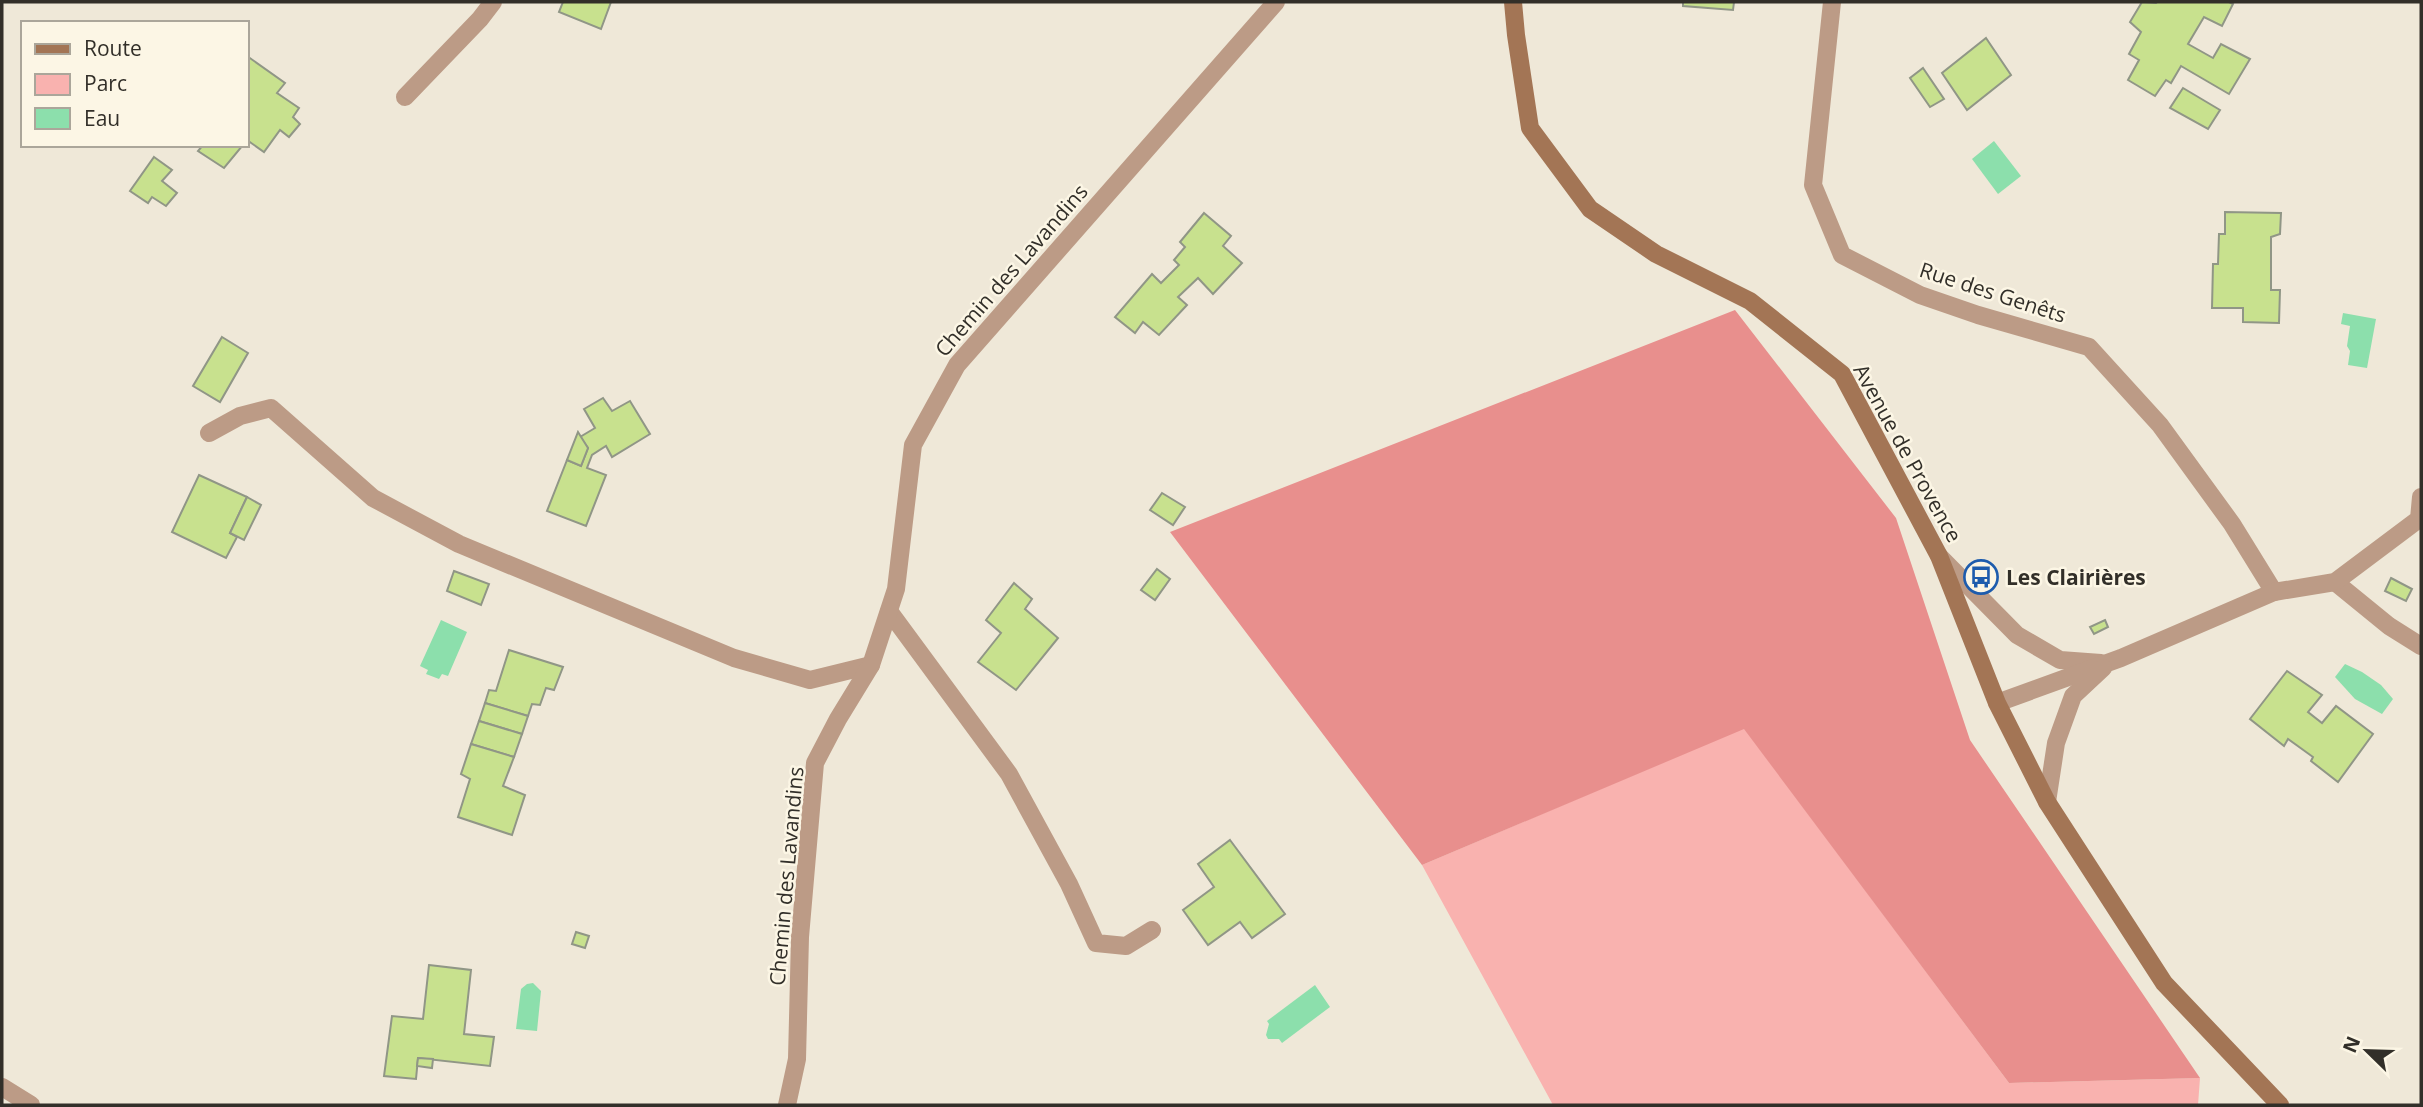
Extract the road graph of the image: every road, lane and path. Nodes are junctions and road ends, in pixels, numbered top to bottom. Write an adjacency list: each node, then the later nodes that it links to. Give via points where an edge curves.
1 (493, 2): 5 (street)
2 (1276, 2): 11 (street, Chemin des Lavandins, via 957,365 913,445 896,589)
3 (1513, 2): 8 (street, Avenue de Provence, via 1530,128 1590,209 1656,254 1750,301 1842,374)
4 (1832, 2): 10 (street, Rue des Genêts, via 1813,185 1842,255 1920,295 2090,347 2160,425 2232,524)
5 (405, 97)
6 (209, 433): 14 (street, via 240,416 271,408 373,498 459,544 734,658 810,680)
7 (2421, 497): 9 (street, via 2419,519)
8 (1939, 555): 13 (street, via 2017,635 2060,660); 15 (street, Avenue de Provence)
9 (2335, 582): 10 (street); 12 (street)
10 (2274, 592): 13 (street)
11 (889, 611): 14 (street, Chemin des Lavandins); 17 (street, via 1009,774 1096,943 1126,946)
12 (2421, 646)
13 (2108, 663): 15 (street); 16 (street, via 2073,696 2056,743)
14 (871, 665): 20 (street, Chemin des Lavandins, via 815,763 800,937 797,1059)
15 (1997, 703): 16 (street, Avenue de Provence)
16 (2047, 802): 21 (street, Avenue de Provence, via 2164,983)
17 (1153, 930)
18 (2, 1087): 19 (street)
19 (31, 1105)
20 (788, 1105)
21 (2280, 1105)

